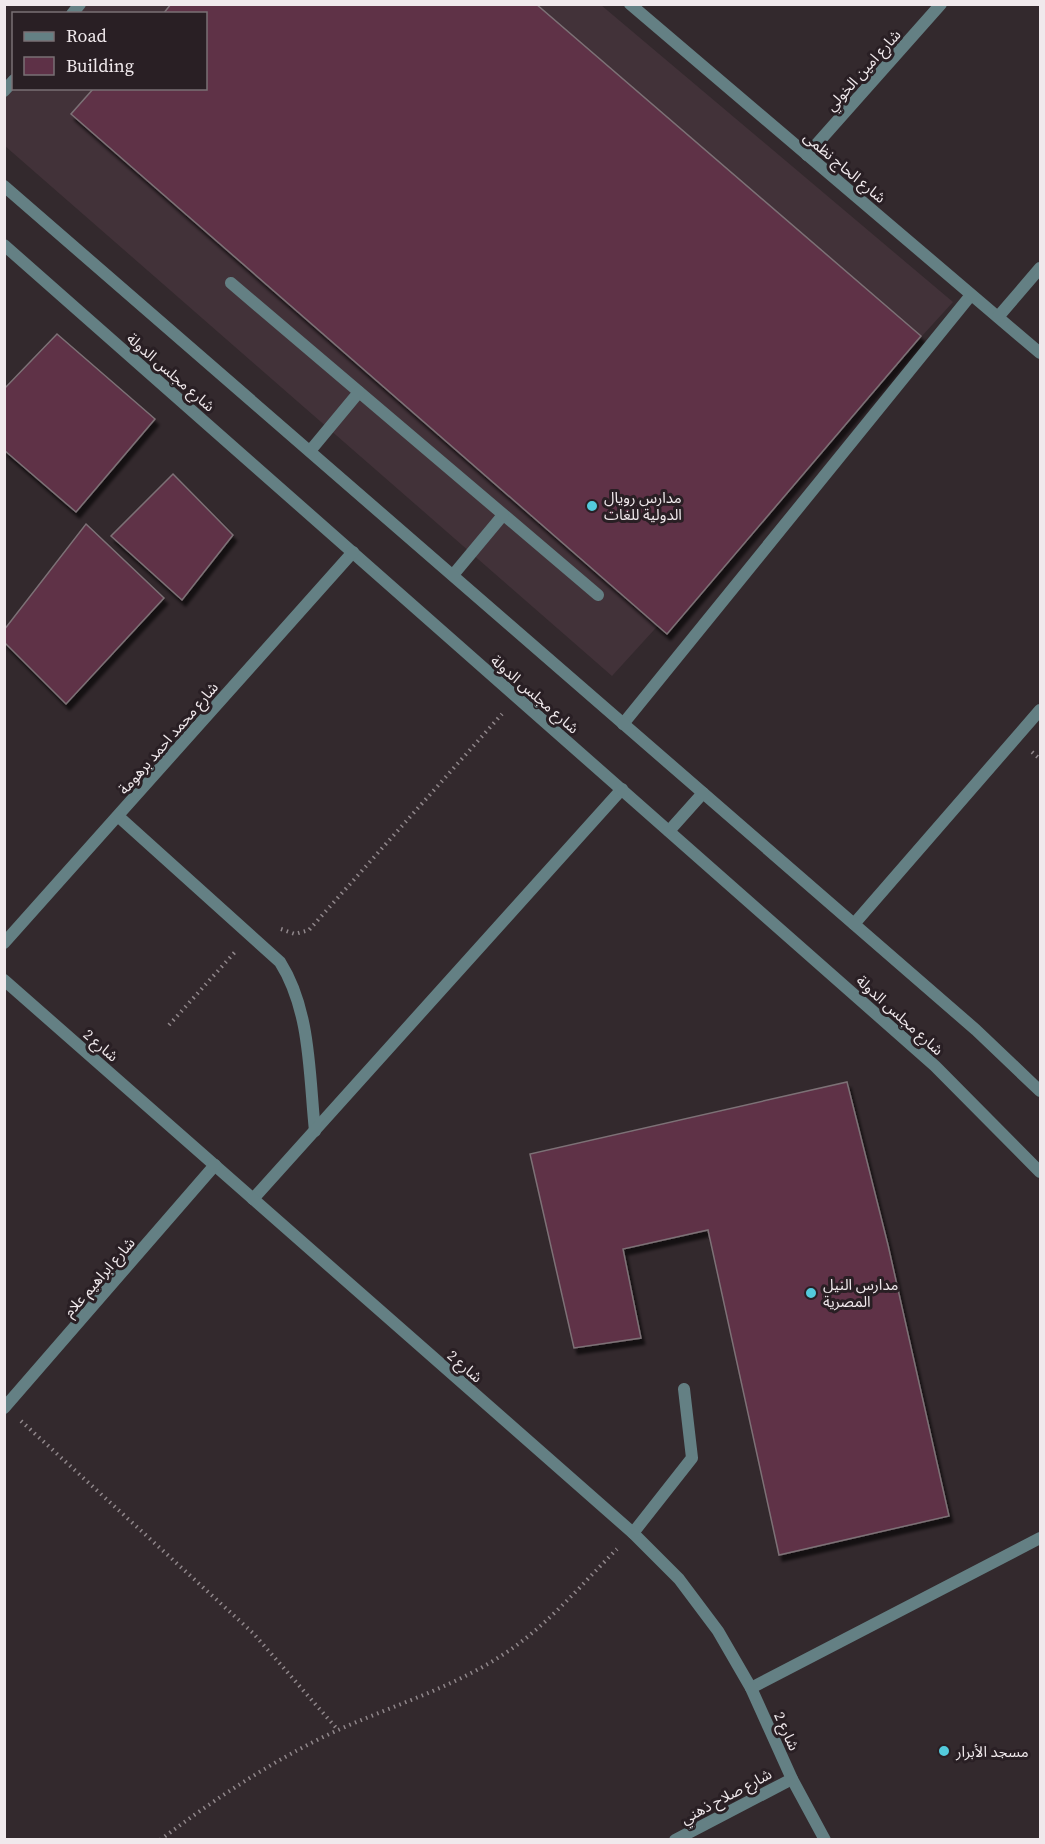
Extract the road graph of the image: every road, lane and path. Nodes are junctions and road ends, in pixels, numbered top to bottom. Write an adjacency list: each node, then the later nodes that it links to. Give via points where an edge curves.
1 (630, 4): 3 (street, شارع الحاج نظمى)
2 (941, 4): 3 (street, شارع امين الخولي)
3 (807, 155): 8 (street, شارع الحاج نظمى)
4 (4, 186): 12 (street, شارع مجلس الدولة)
5 (4, 245): 14 (street, شارع مجلس الدولة)
6 (1041, 268): 9 (street)
7 (231, 283): 11 (street)
8 (972, 294): 9 (street, شارع الحاج نظمى); 19 (street)
9 (998, 317): 10 (street, شارع الحاج نظمى)
10 (1041, 353)
11 (359, 392): 12 (street); 13 (street)
12 (310, 451): 15 (street, شارع مجلس الدولة)
13 (503, 515): 15 (street); 16 (street)
14 (353, 552): 17 (street, شارع مجلس الدولة); 22 (street, شارع محمد احمد برهومة)
15 (453, 576): 19 (street, شارع مجلس الدولة)
16 (598, 595)
17 (517, 698): 20 (street, شارع مجلس الدولة); 24 (path, via 309,930 296,934)
18 (1041, 710): 25 (street)
19 (623, 723): 21 (street, شارع مجلس الدولة)
20 (621, 789): 23 (street, شارع مجلس الدولة); 31 (street)
21 (703, 793): 23 (street); 25 (street, شارع مجلس الدولة)
22 (118, 817): 26 (street); 27 (street, شارع محمد احمد برهومة)
23 (669, 831): 33 (street, شارع مجلس الدولة, via 935,1066)
24 (274, 923)
25 (854, 924): 30 (street, شارع مجلس الدولة)
26 (250, 935): 29 (path); 31 (street, via 280,962 293,982 302,1011)
27 (4, 943)
28 (4, 980): 32 (street, شارع 2)
29 (169, 1025)
30 (1041, 1091)
31 (315, 1131): 34 (street)
32 (215, 1165): 34 (street, شارع 2); 36 (street, شارع ابراهيم علام)
33 (1041, 1172)
34 (254, 1199): 37 (street, شارع 2)
35 (684, 1389): 37 (street, via 692,1458)
36 (5, 1407): 40 (path, via 253,1633)
37 (633, 1533): 39 (street, شارع 2, via 679,1579 718,1631); 40 (path, via 546,1620 506,1652 462,1680)
38 (1041, 1538): 39 (street)
39 (751, 1688): 41 (street, شارع 2)
40 (338, 1730): 42 (path, via 271,1765)
41 (792, 1779): 43 (street, شارع صلاح ذهني); 44 (street, شارع 2)
42 (160, 1839)
43 (675, 1839)
44 (825, 1839)

